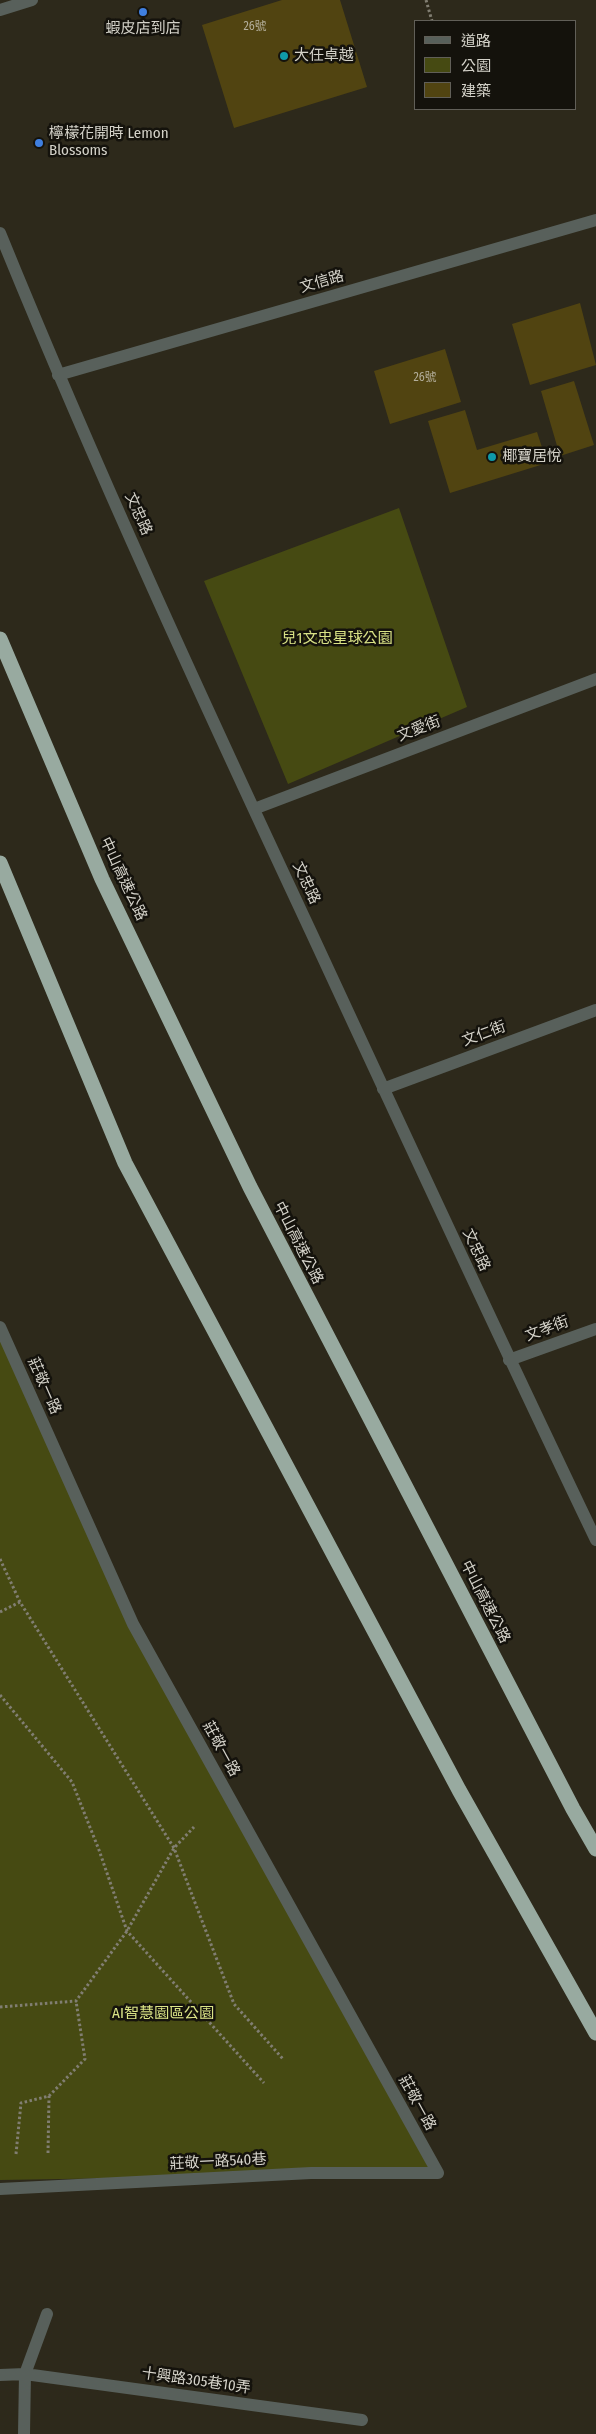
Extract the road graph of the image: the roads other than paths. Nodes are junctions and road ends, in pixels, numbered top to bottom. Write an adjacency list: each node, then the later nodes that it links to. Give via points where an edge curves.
1 (32, 0): 2 (street)
2 (0, 10)
3 (596, 220): 5 (street, 文信路)
4 (0, 233): 5 (street, 文忠路)
5 (58, 376): 8 (street, 文忠路)
6 (0, 638): 16 (highway, 中山高速公路, via 102,879 250,1188)
7 (596, 679): 8 (street, 文愛街)
8 (254, 809): 11 (street, 文忠路)
9 (0, 863): 17 (highway, via 125,1163 459,1790)
10 (596, 1010): 11 (street, 文仁街)
11 (383, 1088): 14 (street, 文忠路)
12 (0, 1328): 18 (street, 莊敬一路, via 133,1624)
13 (596, 1329): 14 (street, 文孝街)
14 (509, 1360): 15 (street, 文忠路)
15 (596, 1540)
16 (596, 1849)
17 (596, 2032)
18 (438, 2173): 19 (street, 莊敬一路540巷, via 311,2173)
19 (0, 2189)
20 (47, 2314): 21 (street)
21 (25, 2374): 22 (street, 十興路305巷10弄); 23 (street, 十興路305巷10弄); 24 (street)
22 (0, 2375)
23 (362, 2420)
24 (24, 2434)

